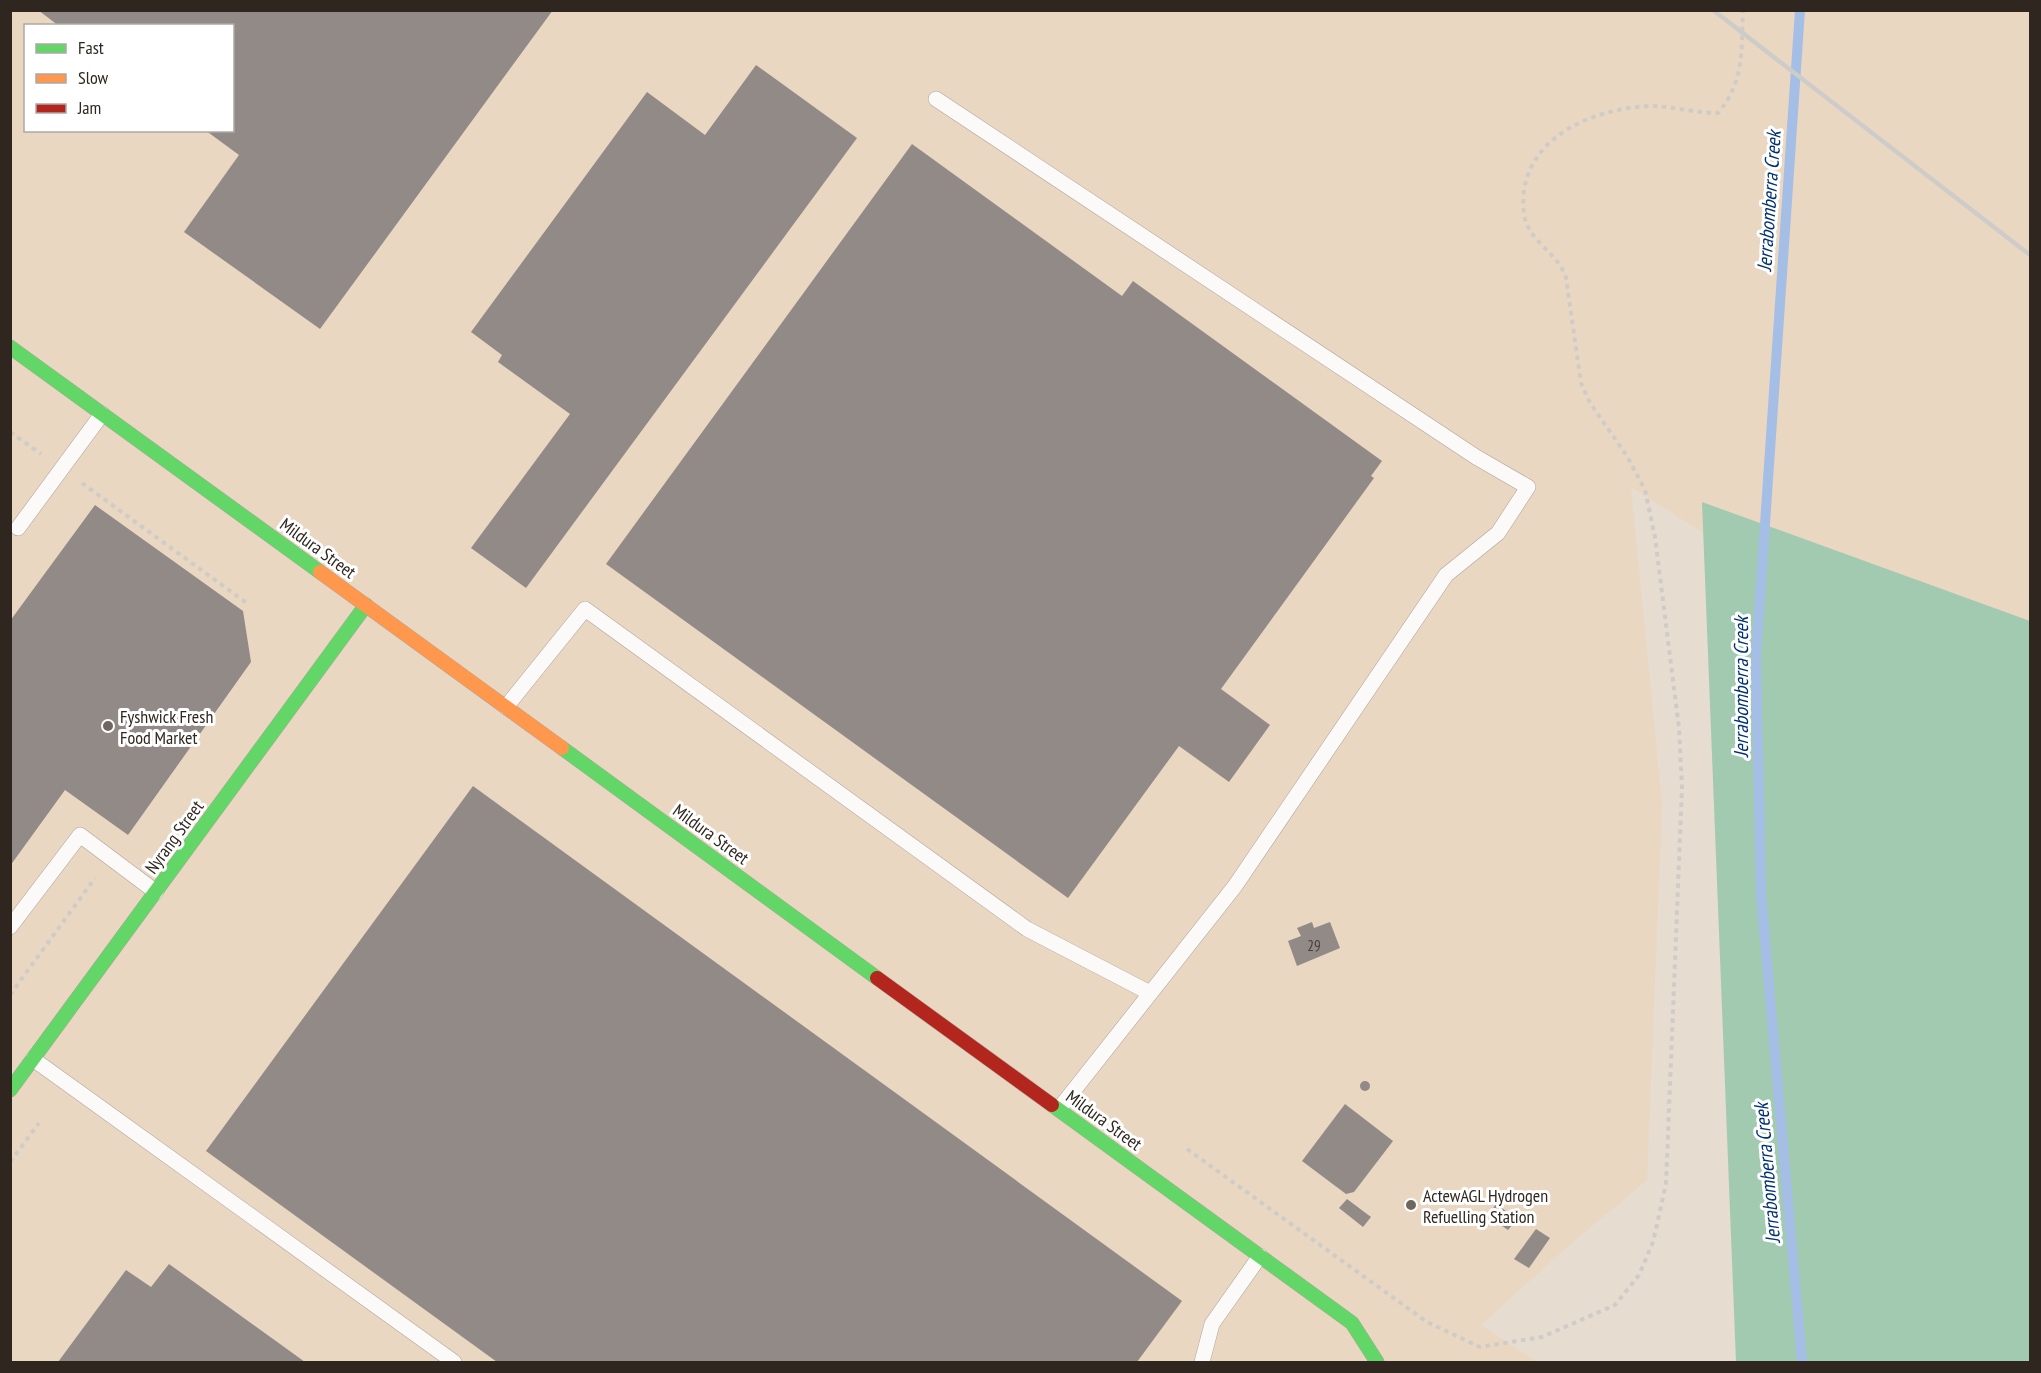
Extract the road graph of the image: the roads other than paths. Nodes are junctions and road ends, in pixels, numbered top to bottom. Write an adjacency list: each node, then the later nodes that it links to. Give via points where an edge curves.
1 (936, 99): 9 (lane, via 1476,457 1528,487 1498,533 1446,575 1235,886)
2 (10, 347): 3 (street, Mildura Street)
3 (102, 414): 4 (lane); 5 (street, Mildura Street)
4 (18, 528)
5 (366, 605): 6 (street, Mildura Street); 7 (street, Nyrang Street)
6 (506, 707): 9 (lane, via 585,609 1027,929); 12 (street, Mildura Street)
7 (156, 892): 8 (lane, via 80,835); 10 (street, Nyrang Street)
8 (10, 927)
9 (1150, 993): 12 (lane)
10 (33, 1059): 11 (street, Nyrang Street); 14 (lane)
11 (10, 1090)
12 (1059, 1110): 13 (street, Mildura Street)
13 (1260, 1256): 15 (lane, via 1212,1324); 16 (street, Mildura Street, via 1352,1323)
14 (454, 1362)
15 (1202, 1362)
16 (1377, 1362)

